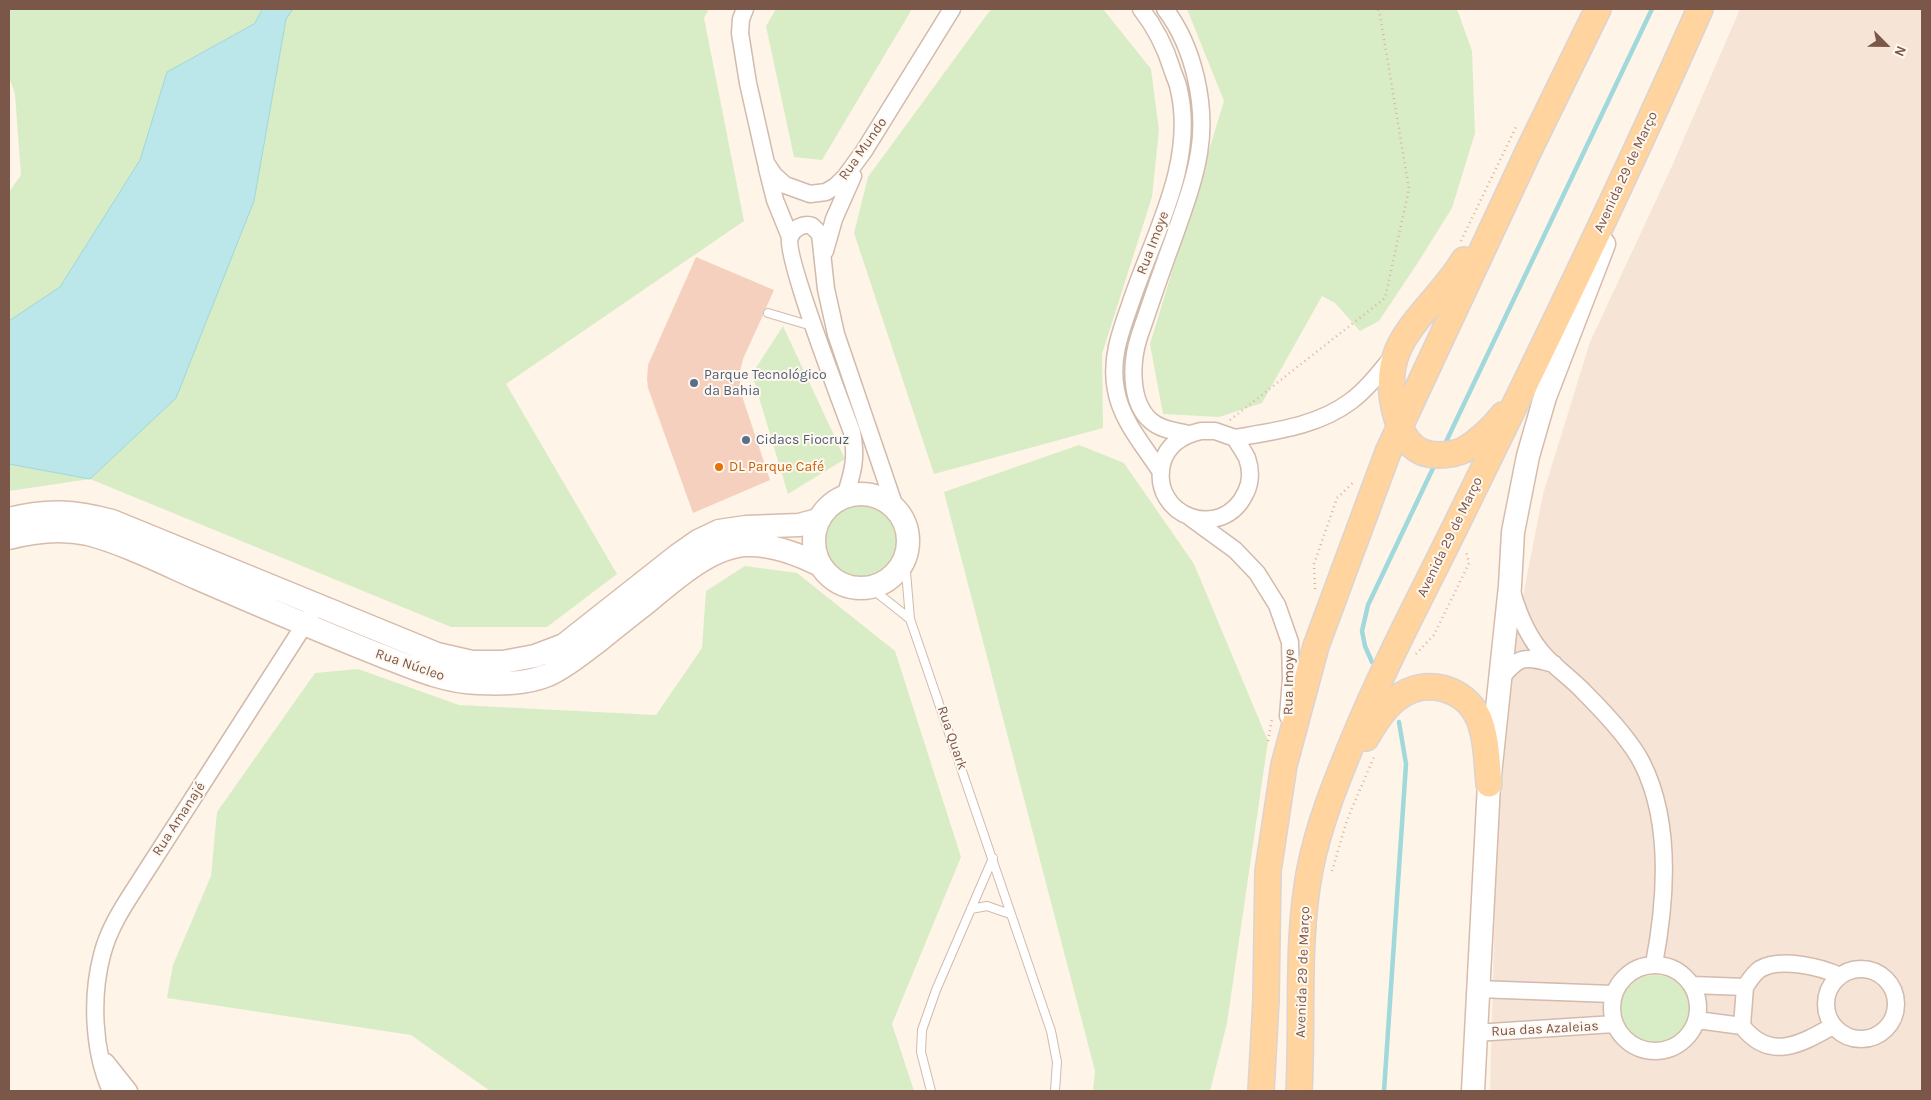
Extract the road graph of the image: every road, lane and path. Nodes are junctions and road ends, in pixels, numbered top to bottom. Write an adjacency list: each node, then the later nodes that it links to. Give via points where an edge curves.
1 (745, 9): 11 (street, Rua Mundo, via 740,33)
2 (952, 9): 10 (street, Rua Mundo)
3 (1140, 9): 22 (street, Rua Imoye, via 1160,38 1179,90 1181,146 1171,194 1117,341 1114,378 1126,420)
4 (1165, 9): 20 (street, Rua Imoye, via 1179,31 1190,60 1201,115 1199,152 1190,190 1139,337 1132,368 1136,392 1151,421 1162,428)
5 (1378, 9): 18 (path, via 1409,190 1385,298)
6 (1598, 9): 9 (main road)
7 (1700, 9): 8 (main road, Avenida 29 de Março)
8 (1665, 89): 17 (main road, Avenida 29 de Março); 32 (street, via 1545,396 1528,456 1513,532)
9 (1529, 150): 16 (main road, via 1460,268 1414,325); 19 (main road)
10 (864, 151): 11 (street, Rua Mundo, via 836,186 826,192 810,194 784,185); 13 (street, via 841,200)
11 (766, 163): 12 (street, via 775,200)
12 (790, 237): 13 (street, via 798,228 812,226 820,234); 15 (street, via 790,251)
13 (823, 259): 24 (street, via 836,334)
14 (768, 313): 15 (lane)
15 (814, 327): 23 (street, via 855,448 853,470)
16 (1398, 351): 19 (main road, via 1390,392); 21 (street, via 1351,401 1323,417 1293,428)
17 (1519, 398): 19 (main road, via 1490,431 1462,451 1428,455 1417,450); 43 (main road, Avenida 29 de Março, via 1371,697)
18 (1215, 431): 20 (street, via 1201,430); 21 (street)
19 (1402, 433): 41 (main road, via 1388,452 1316,646)
20 (1188, 434): 22 (street, via 1169,449)
21 (1235, 438): 25 (street, via 1250,472 1249,487 1242,500 1233,511 1220,518)
22 (1161, 472): 25 (street, via 1162,487 1168,500)
23 (845, 496): 24 (street, via 873,495); 27 (street, via 825,510)
24 (896, 510): 30 (street, via 908,534)
25 (1191, 518): 41 (street, Rua Imoye, via 1236,550 1257,573 1277,605 1290,642 1291,679)
26 (9, 519): 34 (street, Rua Núcleo, via 30,513 58,512 81,513 112,521)
27 (818, 520): 31 (street, via 814,547); 34 (street, Rua Núcleo, via 799,525 719,531 678,555 564,645 535,656 503,662 472,662 437,654)
28 (9, 538): 36 (street, Rua Núcleo, via 61,530 89,535)
29 (1466, 548): 37 (path, via 1469,564 1434,635)
30 (904, 560): 33 (street, via 885,583); 35 (lane, Rua Quark)
31 (820, 565): 33 (street, via 834,581 844,586); 36 (street, Rua Núcleo, via 791,552 747,545 729,549 682,574 571,662 549,674 505,683 475,683 438,677)
32 (1510, 586): 38 (street, via 1528,634); 39 (street)
33 (871, 588): 35 (lane)
34 (316, 606): 36 (street, Rua Amanajé)
35 (910, 619): 44 (lane, Rua Quark)
36 (304, 625): 59 (street, Rua Amanajé, via 139,881 109,935 97,985)
37 (1416, 654)
38 (1554, 664): 39 (street, via 1525,658 1513,664); 48 (street, via 1615,724 1642,761 1655,793 1662,826 1663,891)
39 (1500, 679): 42 (street)
40 (1377, 749): 45 (path, via 1347,820)
41 (1284, 765): 64 (main road, via 1268,871)
42 (1489, 784): 43 (main road, via 1483,734 1472,706 1449,689 1433,686 1410,690 1391,703); 52 (street)
43 (1334, 786): 65 (main road, Avenida 29 de Março, via 1310,867 1304,907)
44 (993, 858): 46 (lane); 47 (lane, Rua Quark)
45 (1329, 879)
46 (971, 909): 47 (lane, via 986,906); 62 (lane, via 922,1030 921,1052)
47 (1010, 914): 63 (lane, Rua Quark, via 1051,1031 1057,1062)
48 (1654, 964): 50 (street, via 1668,966); 53 (street, via 1630,972)
49 (1840, 976): 51 (street, via 1818,967 1778,965 1760,970); 57 (street, via 1832,984 1826,1000); 57 (street, via 1858,970 1878,974 1892,990 1895,1012 1883,1031 1862,1040 1846,1036)
50 (1692, 985): 51 (street); 54 (street, via 1698,1002)
51 (1745, 987): 56 (street)
52 (1477, 989): 53 (street); 58 (street)
53 (1613, 994): 55 (street, via 1611,1010)
54 (1697, 1020): 55 (street, via 1682,1042 1656,1052 1643,1051 1631,1045); 56 (street)
55 (1614, 1024): 58 (street, Rua das Azaleias)
56 (1742, 1026): 57 (street, via 1754,1040 1783,1046 1800,1044)
57 (1833, 1026)
58 (1475, 1033): 66 (street)
59 (100, 1052): 60 (street, Rua Amanajé); 61 (street)
60 (111, 1091)
61 (129, 1091)
62 (931, 1091)
63 (1055, 1091)
64 (1261, 1091)
65 (1299, 1091)
66 (1473, 1091)

